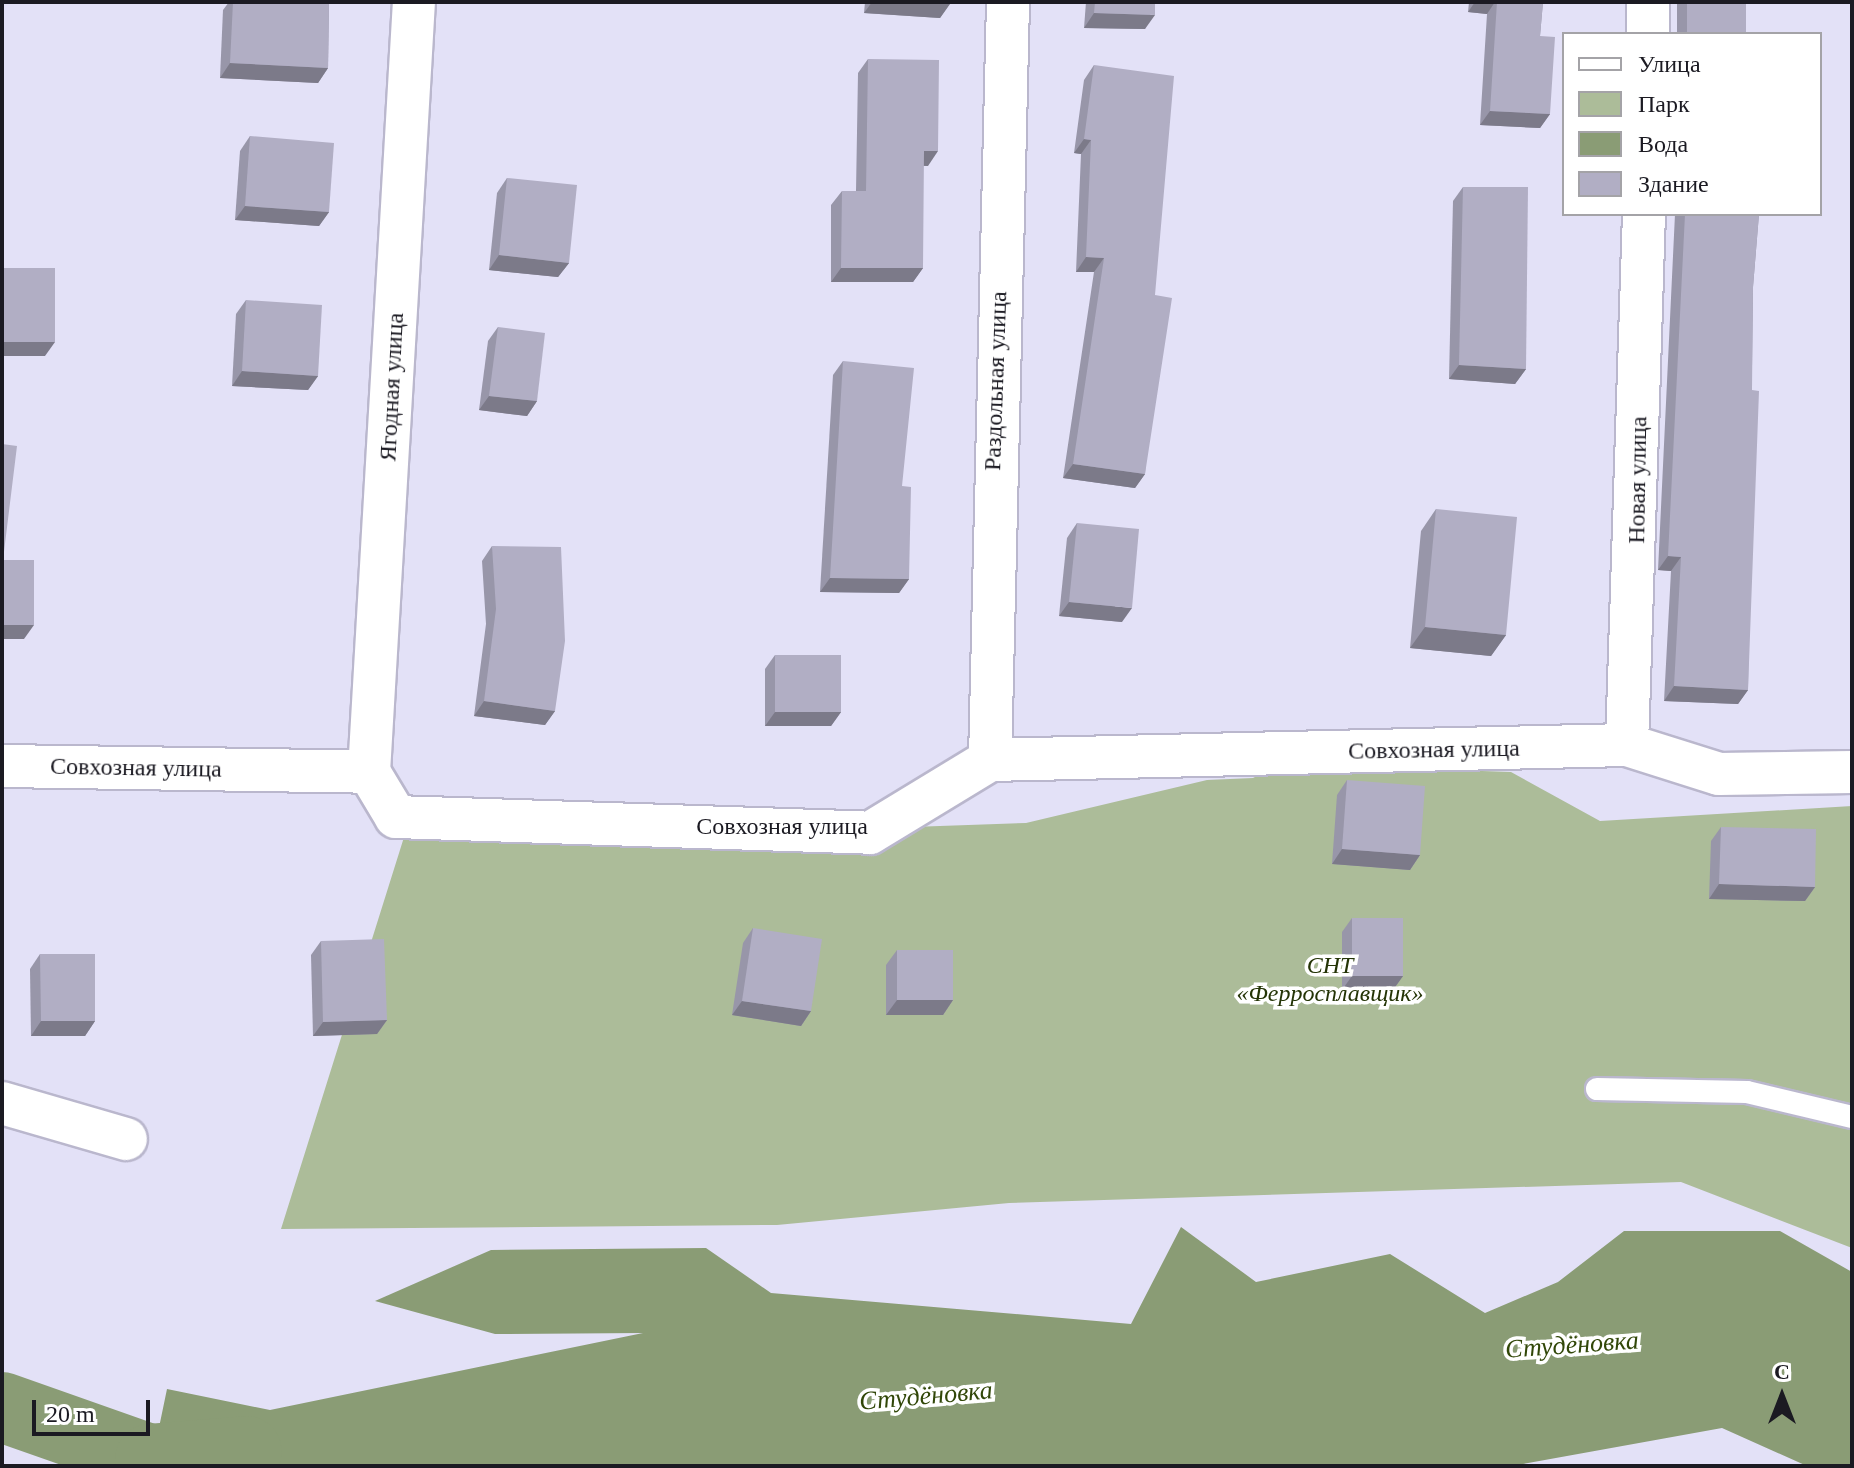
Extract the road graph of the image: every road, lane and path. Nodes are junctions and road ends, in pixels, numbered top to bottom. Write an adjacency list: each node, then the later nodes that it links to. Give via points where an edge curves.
1 (414, 2): 9 (street, Ягодная улица)
2 (1008, 2): 7 (street, Раздольная улица)
3 (1648, 2): 4 (street)
4 (1648, 32)
5 (1644, 216): 6 (street, Новая улица)
6 (1627, 745): 7 (street, Совхозная улица); 10 (street, Совхозная улица, via 1719,774)
7 (990, 760): 9 (street, Совхозная улица, via 870,833 396,817)
8 (2, 766): 9 (street, Совхозная улица)
9 (369, 772)
10 (1852, 772)
11 (1597, 1089): 13 (lane, via 1747,1092)
12 (2, 1103): 14 (street)
13 (1852, 1117)
14 (126, 1139)

